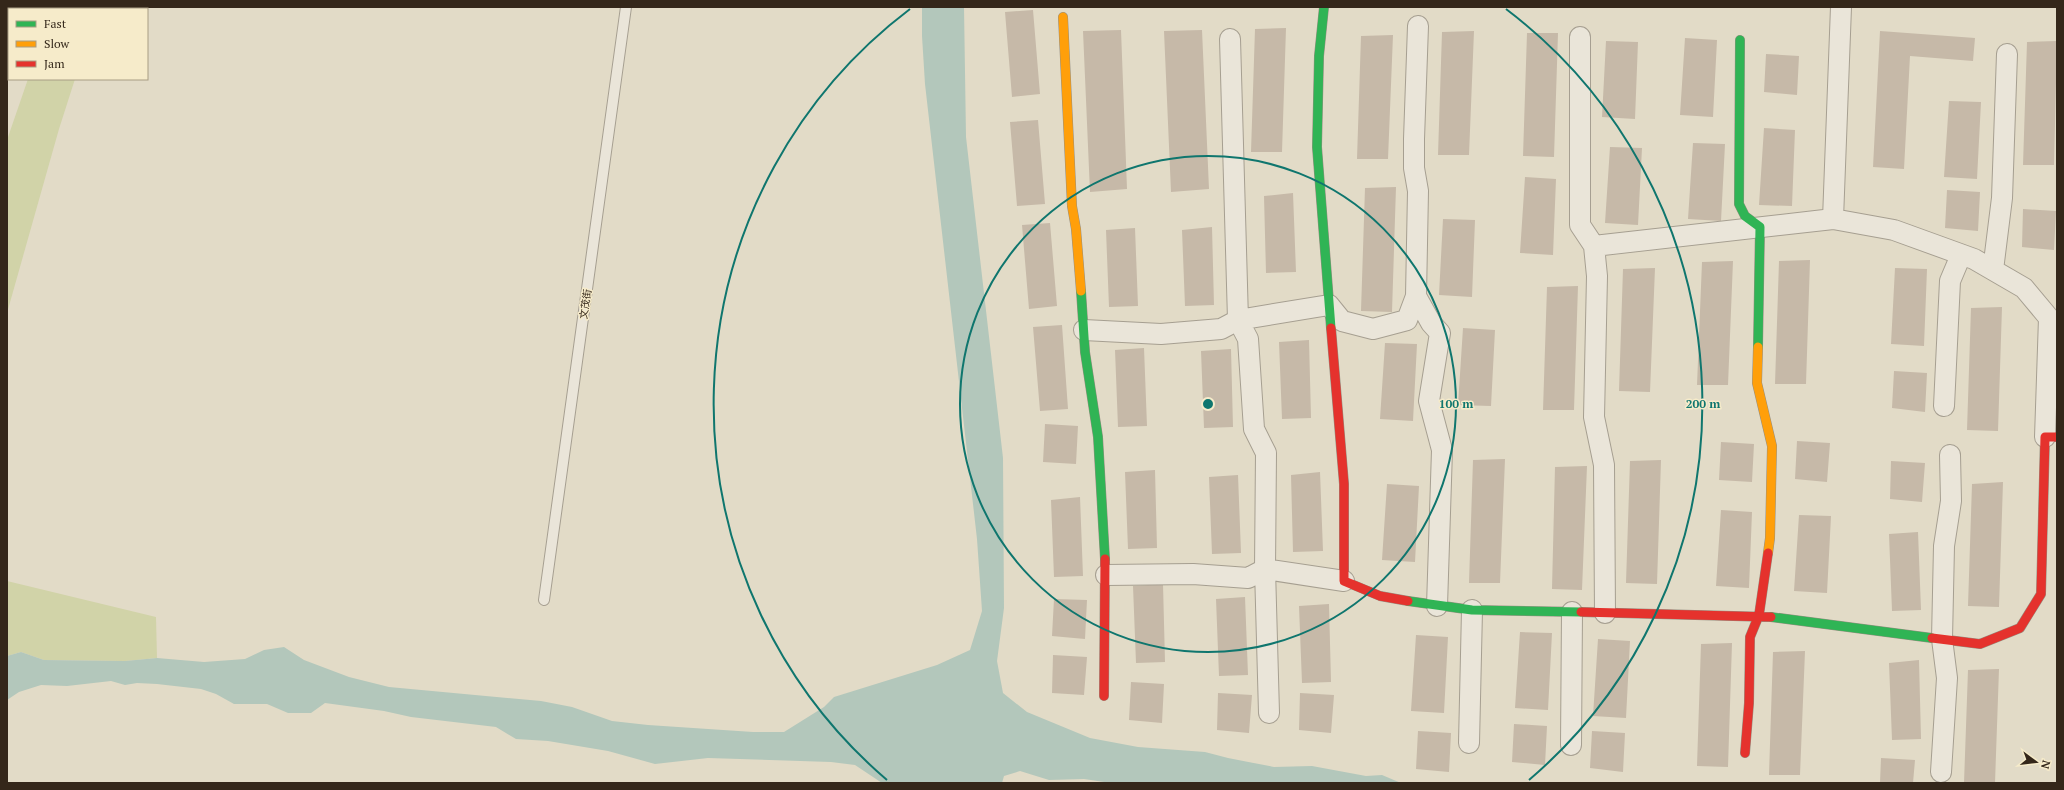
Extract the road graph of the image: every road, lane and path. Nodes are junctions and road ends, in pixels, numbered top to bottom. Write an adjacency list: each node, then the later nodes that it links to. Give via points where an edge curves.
1 (626, 7): 25 (lane, 文茂街)
2 (1324, 7): 16 (street, via 1319,56 1317,147)
3 (1842, 7): 10 (street)
4 (1063, 16): 18 (street, via 1072,206)
5 (1418, 26): 15 (street, via 1414,139 1414,168 1418,191)
6 (1580, 37): 12 (street, via 1580,225)
7 (1230, 39): 17 (street)
8 (1740, 40): 11 (street, via 1739,204 1745,216)
9 (2007, 54): 14 (street, via 2002,198)
10 (1833, 219): 11 (street); 13 (street, via 1894,230)
11 (1760, 227): 12 (street); 30 (street, via 1756,383 1772,446 1770,538)
12 (1594, 246): 29 (street, via 1597,276 1594,417 1604,465)
13 (1961, 255): 14 (street); 19 (street, via 1950,281)
14 (1993, 270): 20 (street, via 2024,288 2048,318)
15 (1416, 296): 16 (street, via 1407,320 1373,328 1342,322); 26 (street, via 1431,323 1440,332 1429,401 1442,450)
16 (1329, 305): 17 (street); 24 (street, via 1344,484)
17 (1238, 320): 18 (street, via 1221,329 1161,334); 22 (street, via 1248,339 1254,429 1266,453)
18 (1084, 330): 23 (street, via 1098,437)
19 (1944, 406)
20 (2051, 437): 31 (street, via 2042,594 2020,628 1980,644)
21 (1950, 455): 31 (street, via 1951,501 1944,546)
22 (1265, 569): 23 (street, via 1248,578 1193,574); 24 (street); 33 (street)
23 (1106, 575): 32 (street)
24 (1344, 581): 26 (street, via 1380,596)
25 (544, 600)
26 (1437, 606): 27 (street)
27 (1472, 610): 28 (street); 34 (street)
28 (1572, 612): 29 (street); 35 (street)
29 (1605, 613): 30 (street)
30 (1760, 615): 31 (street); 36 (street, via 1750,637)
31 (1942, 639): 37 (street, via 1947,678)
32 (1104, 696)
33 (1269, 713)
34 (1469, 743)
35 (1571, 745)
36 (1745, 753)
37 (1941, 772)

